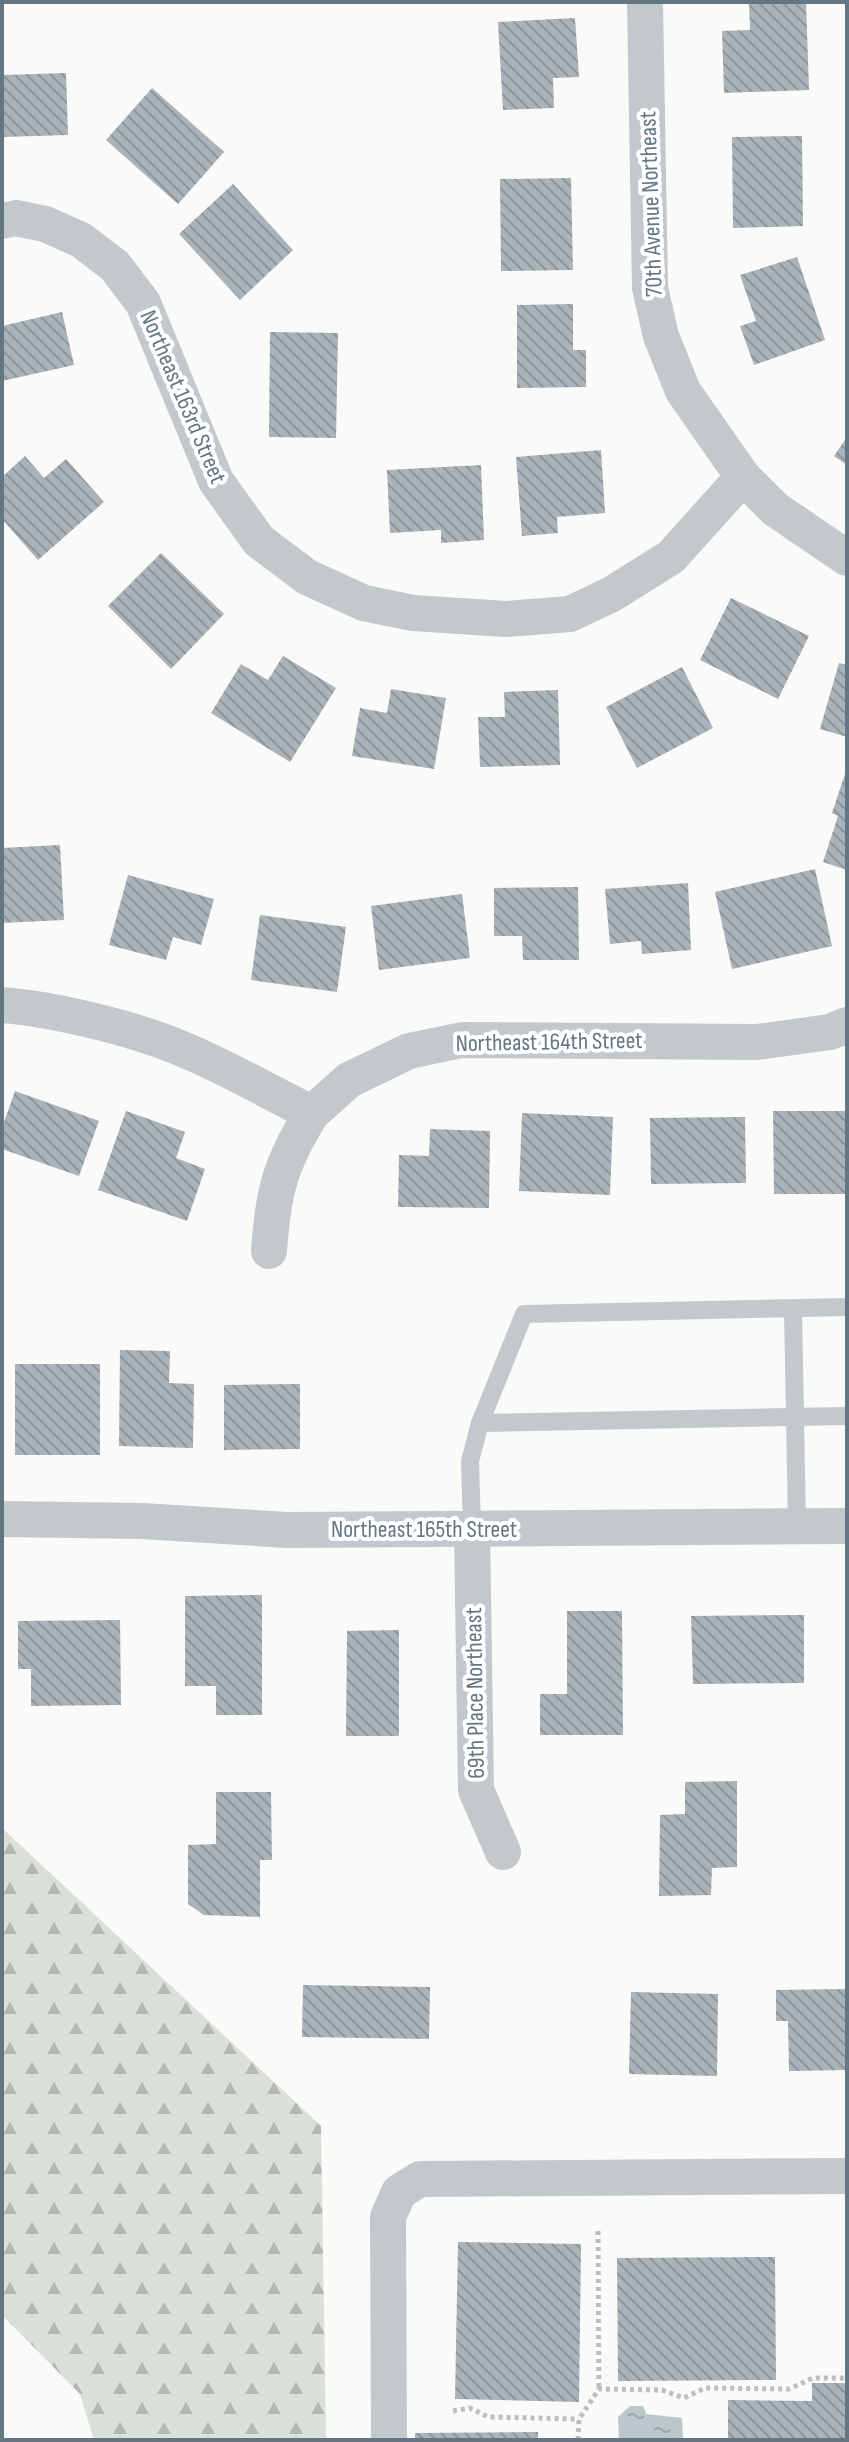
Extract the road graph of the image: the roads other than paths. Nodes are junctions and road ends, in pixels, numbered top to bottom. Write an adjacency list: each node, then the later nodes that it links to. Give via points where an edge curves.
1 (645, 2): 3 (street, 70th Avenue Northeast, via 650,288 661,336 683,391)
2 (2, 221): 3 (street, Northeast 163rd Street, via 45,224 81,240 115,266 143,303 216,481 259,541 307,577 364,603 413,613 490,618 570,614 671,557)
3 (743, 477): 4 (street, via 775,509)
4 (847, 558)
5 (2, 1005): 7 (street, via 99,1023 180,1047)
6 (847, 1025): 7 (street, Northeast 164th Street, via 757,1042 462,1040 385,1062 349,1080)
7 (312, 1113): 8 (street, via 290,1148 273,1201)
8 (269, 1251)
9 (847, 1307): 10 (lane)
10 (793, 1309): 12 (lane); 13 (lane, via 524,1314)
11 (847, 1416): 12 (lane)
12 (794, 1417): 13 (lane); 15 (lane)
13 (480, 1423): 17 (lane, via 470,1461)
14 (2, 1519): 17 (street, Northeast 165th Street, via 287,1530)
15 (797, 1526): 16 (street, Northeast 165th Street); 17 (street, Northeast 165th Street)
16 (847, 1526)
17 (472, 1529): 18 (street, 69th Place Northeast, via 476,1790)
18 (503, 1852)
19 (847, 2176): 20 (street, via 420,2179 399,2192 388,2217)
20 (389, 2440)

